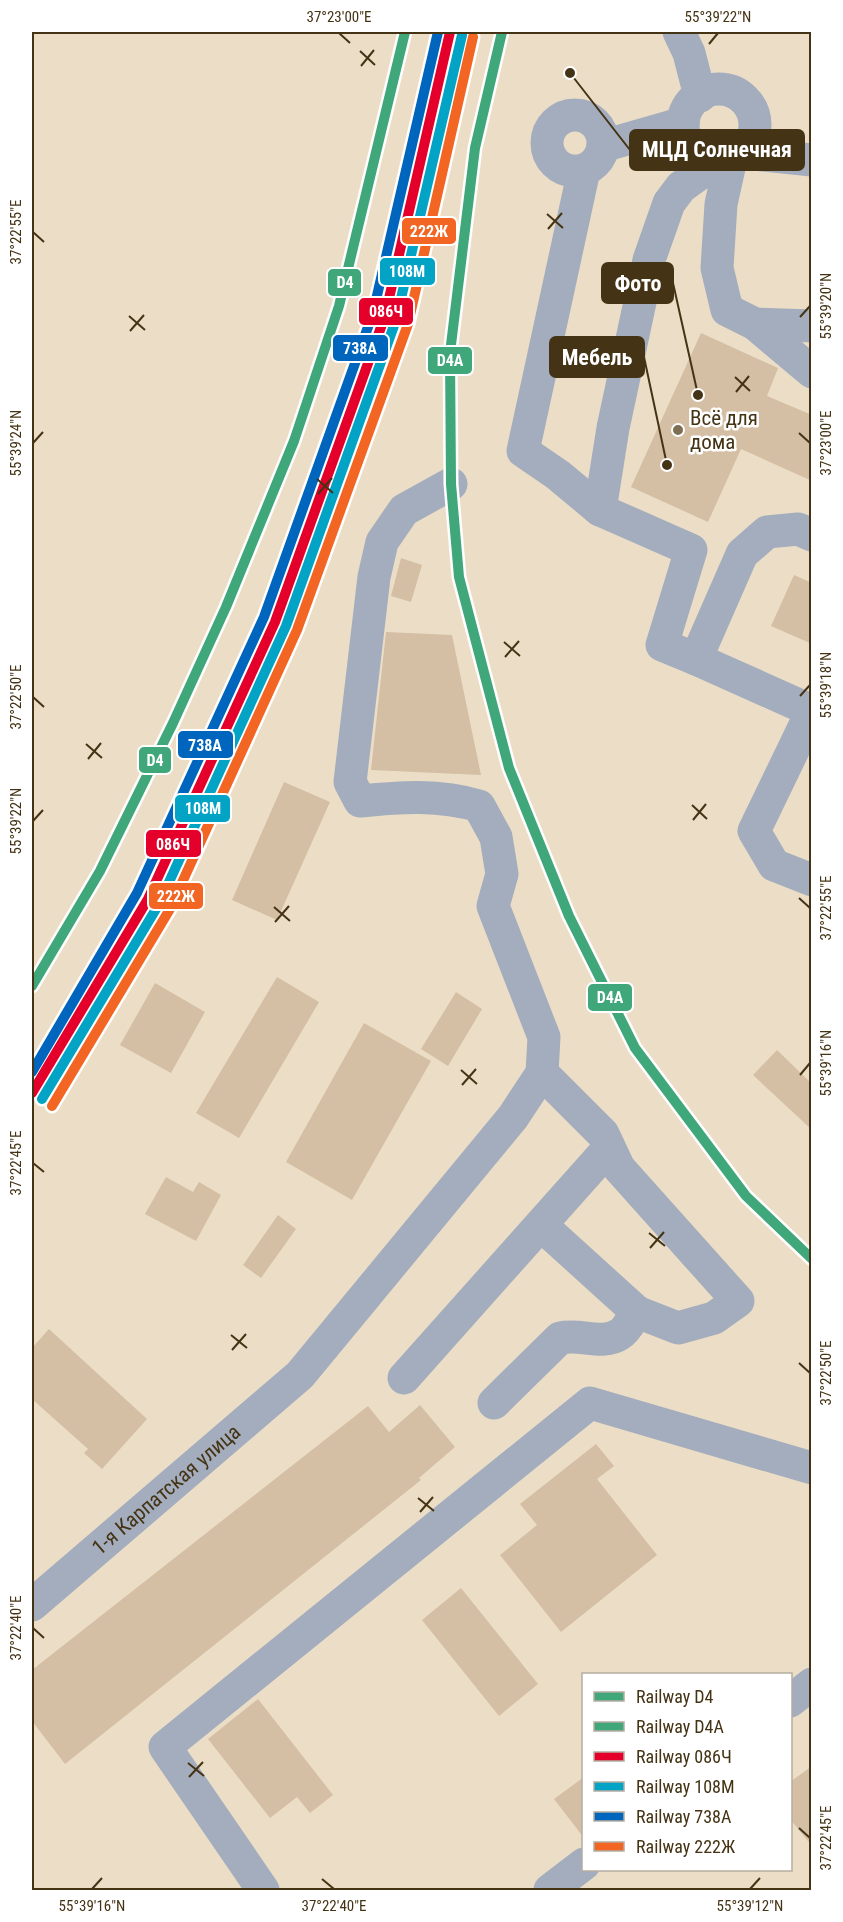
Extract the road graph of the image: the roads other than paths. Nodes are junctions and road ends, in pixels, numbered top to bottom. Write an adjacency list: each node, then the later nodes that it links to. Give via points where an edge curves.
1 (678, 32): 2 (street, via 689,53)
2 (700, 96): 3 (street, via 712,90 731,92 746,102); 4 (street, via 689,105)
3 (754, 119): 5 (street, via 753,137); 6 (street)
4 (683, 123): 5 (street, via 692,149 708,159); 12 (street, via 593,158 523,451)
5 (730, 158): 6 (street); 8 (street, via 721,204 717,268 726,310); 12 (street, via 681,187 669,203 649,260 613,428)
6 (777, 158): 7 (street)
7 (812, 160)
8 (755, 324): 9 (street); 10 (street)
9 (812, 327)
10 (812, 372)
11 (451, 484): 17 (street, via 404,510 382,542 374,578 350,782 360,801 417,796 454,798 479,806 496,837 502,874 494,906 544,1037)
12 (600, 510): 14 (street, via 691,550 662,645)
13 (812, 535): 14 (street, via 798,529 767,532 742,554)
14 (696, 660): 15 (street)
15 (811, 711): 16 (street, via 754,831 774,865)
16 (812, 880)
17 (542, 1073): 18 (street, via 603,1134); 24 (street, 1-я Карпатская улица, via 513,1117 300,1375)
18 (609, 1148): 19 (street); 20 (street, via 619,1168 738,1301 714,1318 678,1328)
19 (541, 1225): 20 (street); 21 (street)
20 (637, 1311): 22 (street, via 621,1334 601,1341 574,1335 560,1338)
21 (404, 1378)
22 (494, 1403)
23 (812, 1468): 28 (street, via 590,1403 165,1747)
24 (32, 1605)
25 (812, 1684): 26 (street)
26 (792, 1699)
27 (582, 1866): 29 (street)
28 (263, 1890)
29 (550, 1890)

